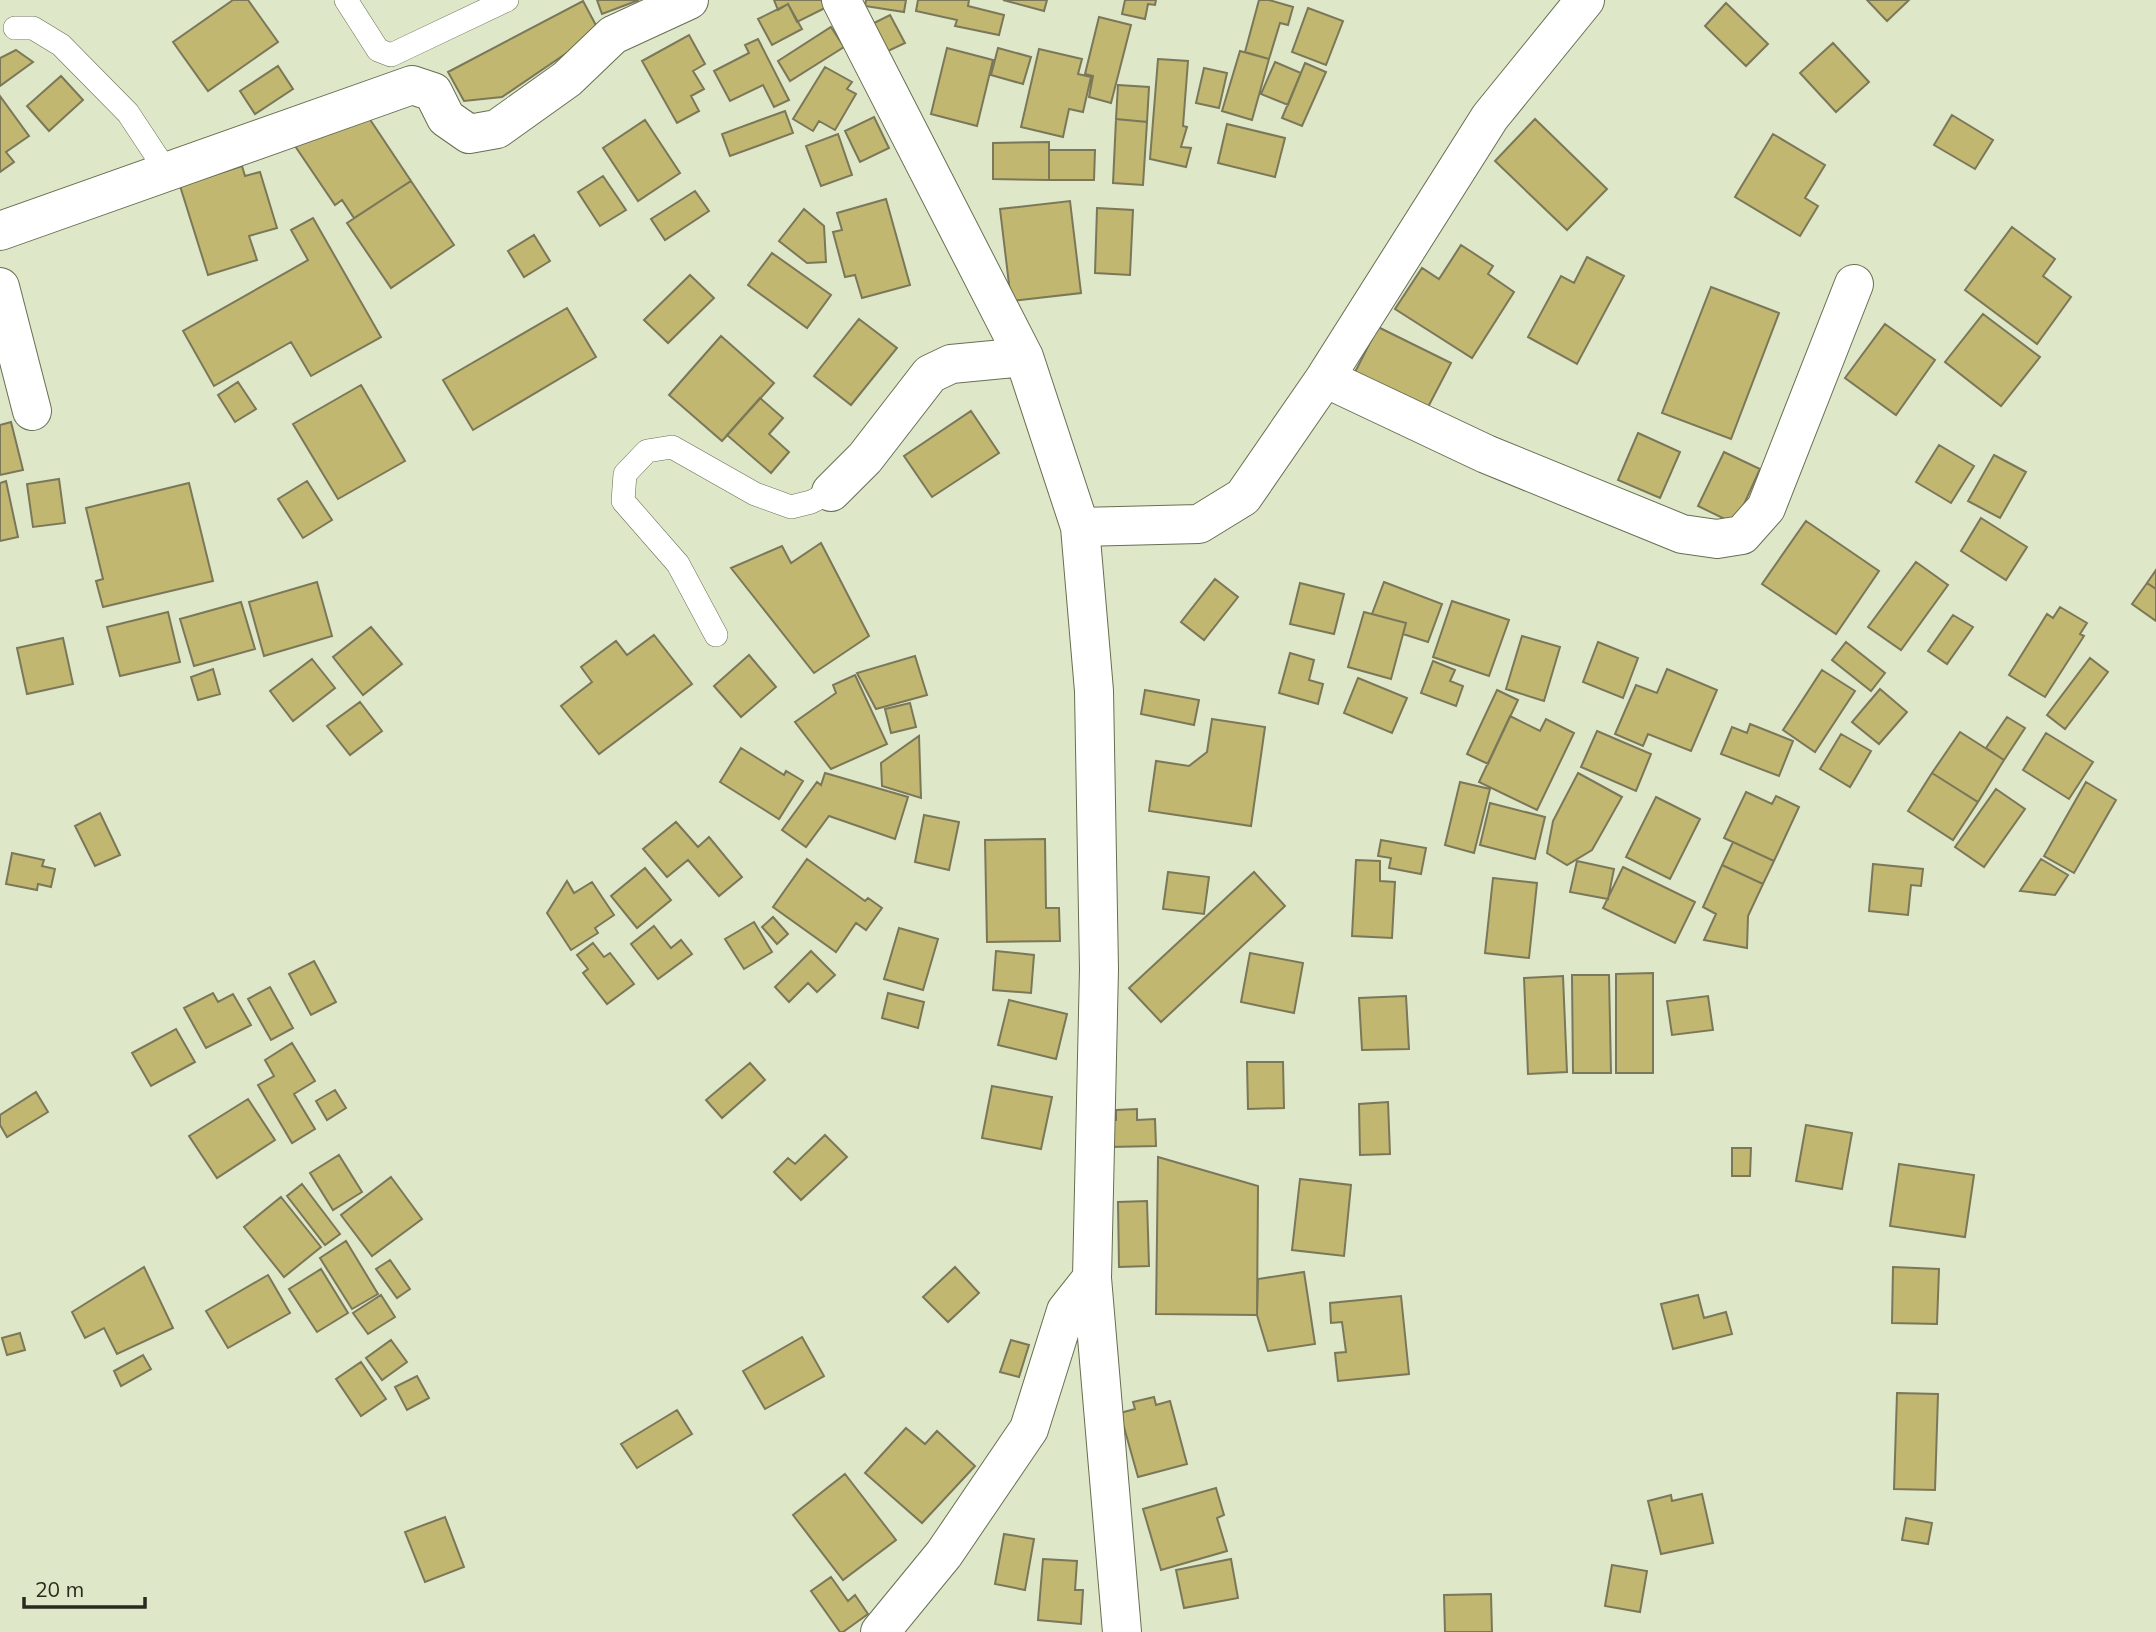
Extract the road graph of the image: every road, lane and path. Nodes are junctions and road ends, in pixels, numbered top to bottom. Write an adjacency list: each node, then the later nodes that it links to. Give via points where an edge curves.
1 (346, 0): 2 (lane, via 378,50 391,55)
2 (508, 0)
3 (689, 0): 7 (street, via 613,35 567,79 497,129 469,134 446,118 433,92 412,85)
4 (841, 0): 11 (street)
5 (1586, 0): 12 (street, via 1490,117)
6 (15, 28): 7 (lane, via 33,29 61,45 128,113)
7 (167, 172): 8 (street)
8 (0, 231)
9 (1854, 284): 12 (street, via 1766,508 1742,535 1717,539 1682,534 1499,459)
10 (0, 287): 13 (street)
11 (1024, 357): 14 (street, via 951,365 930,374 865,458); 15 (street)
12 (1325, 378): 15 (street, via 1243,497 1199,524)
13 (33, 411)
14 (831, 492): 16 (lane, via 791,507 755,494 672,447 647,451 625,474 623,501 678,564)
15 (1080, 527): 17 (street, via 1094,691 1099,955)
16 (716, 635)
17 (1092, 1278): 18 (street, via 1066,1311 1029,1429 944,1554); 19 (street)
18 (880, 1632)
19 (1122, 1632)

